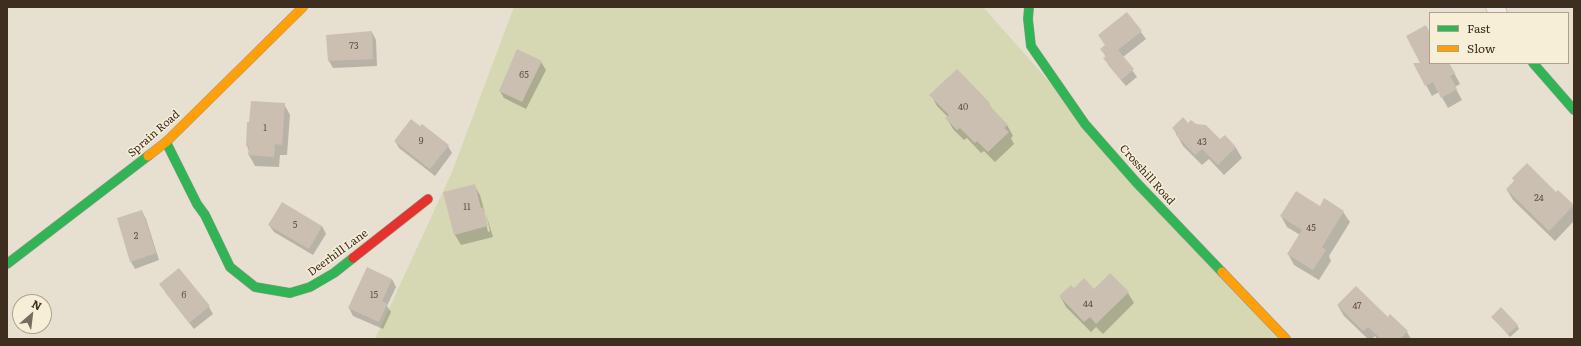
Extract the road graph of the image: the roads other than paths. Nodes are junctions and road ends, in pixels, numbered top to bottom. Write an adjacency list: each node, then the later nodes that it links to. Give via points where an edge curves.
1 (303, 7): 5 (street, Sprain Road)
2 (1029, 7): 8 (street, Crosshill Road, via 1031,46 1085,124 1136,182)
3 (1534, 64): 4 (street)
4 (1574, 110)
5 (166, 142): 6 (street, Deerhill Lane, via 230,267 255,287 290,293 310,287 334,273); 7 (street, Sprain Road)
6 (428, 199)
7 (7, 264)
8 (1286, 339)

